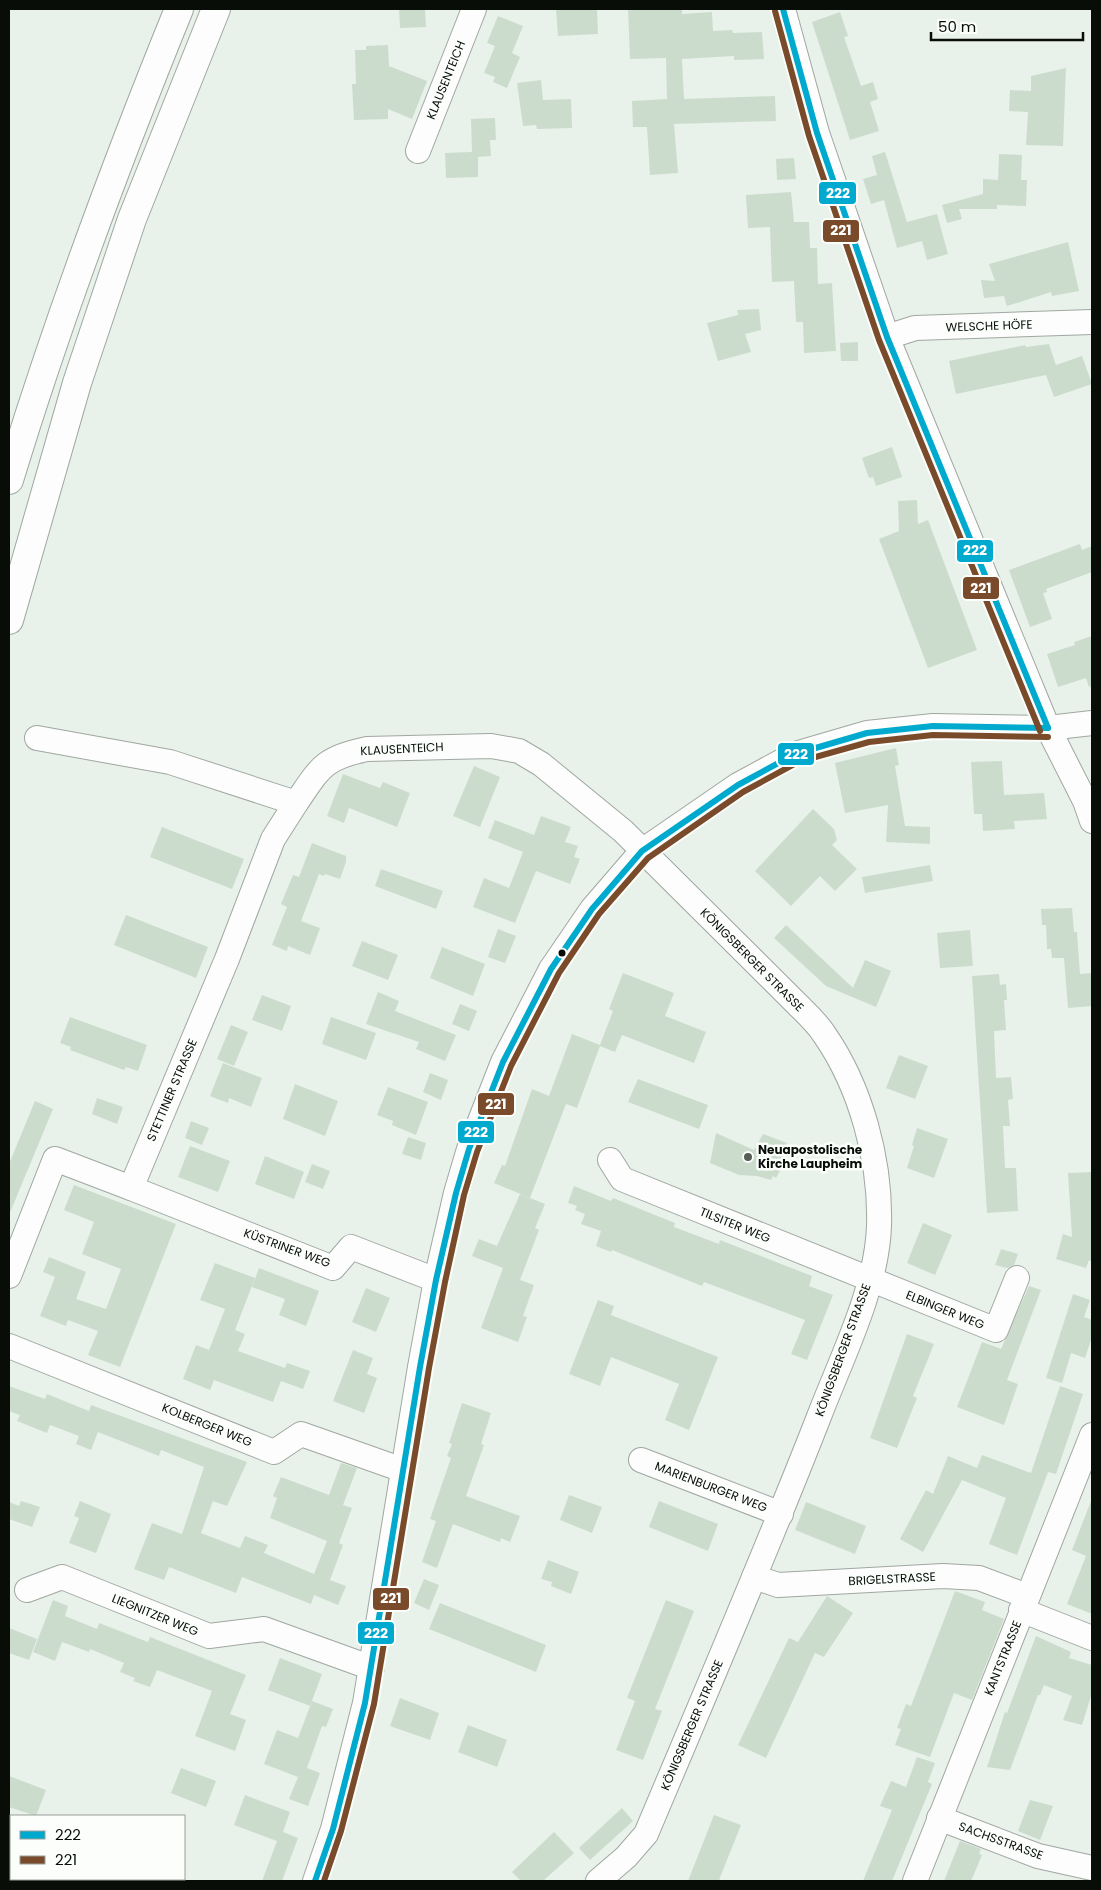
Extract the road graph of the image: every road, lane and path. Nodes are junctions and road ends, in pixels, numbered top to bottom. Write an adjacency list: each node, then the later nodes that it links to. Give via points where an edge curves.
1 (179, 9): 8 (highway, via 94,222 43,367)
2 (216, 9): 9 (highway, via 132,219 77,383)
3 (474, 9): 5 (street, KLAUSENTEICH)
4 (783, 9): 7 (street, via 817,133)
5 (418, 151)
6 (1092, 322): 7 (street, WELSCHE HÖFE, via 915,328)
7 (887, 337): 11 (street)
8 (9, 480)
9 (9, 620)
10 (1092, 722): 11 (street)
11 (1048, 728): 14 (street); 15 (street, via 933,726 866,733 804,752 738,785)
12 (38, 738): 13 (street, via 170,762)
13 (296, 803): 15 (street, KLAUSENTEICH, via 321,768 333,758 348,753 367,749 491,746 519,751 541,764 623,831); 17 (street, STETTINER STRASSE, via 274,839)
14 (1092, 821)
15 (642, 851): 20 (street, KÖNIGSBERGER STRASSE, via 824,1032 839,1058 861,1112 877,1183 879,1227); 21 (street, via 592,908 551,969 503,1062 469,1149)
16 (610, 1160): 20 (street, TILSITER WEG, via 622,1180)
17 (131, 1188): 18 (street, via 55,1159); 21 (street, KÜSTRINER WEG, via 332,1268 351,1247)
18 (9, 1276)
19 (1017, 1278): 20 (street, ELBINGER WEG, via 996,1330)
20 (869, 1279): 26 (street, KÖNIGSBERGER STRASSE)
21 (436, 1280): 25 (street)
22 (9, 1346): 25 (street, KOLBERGER WEG, via 274,1452 300,1434)
23 (1092, 1435): 29 (street, KANTSTRASSE)
24 (641, 1460): 26 (street, MARIENBURGER WEG)
25 (403, 1470): 31 (street)
26 (781, 1514): 27 (street, KÖNIGSBERGER STRASSE)
27 (754, 1577): 29 (street, BRIGELSTRASSE, via 778,1585 943,1576 979,1578); 35 (street, KÖNIGSBERGER STRASSE, via 646,1834)
28 (27, 1590): 31 (street, LIEGNITZER WEG, via 62,1577 209,1636 264,1630)
29 (1024, 1603): 30 (street, BRIGELSTRASSE); 32 (street, KANTSTRASSE)
30 (1092, 1638)
31 (372, 1668): 34 (street, via 335,1820)
32 (939, 1818): 33 (street, SACHSSTRASSE, via 1038,1856); 36 (street, KANTSTRASSE)
33 (1092, 1868)
34 (315, 1881)
35 (598, 1881)
36 (915, 1881)

